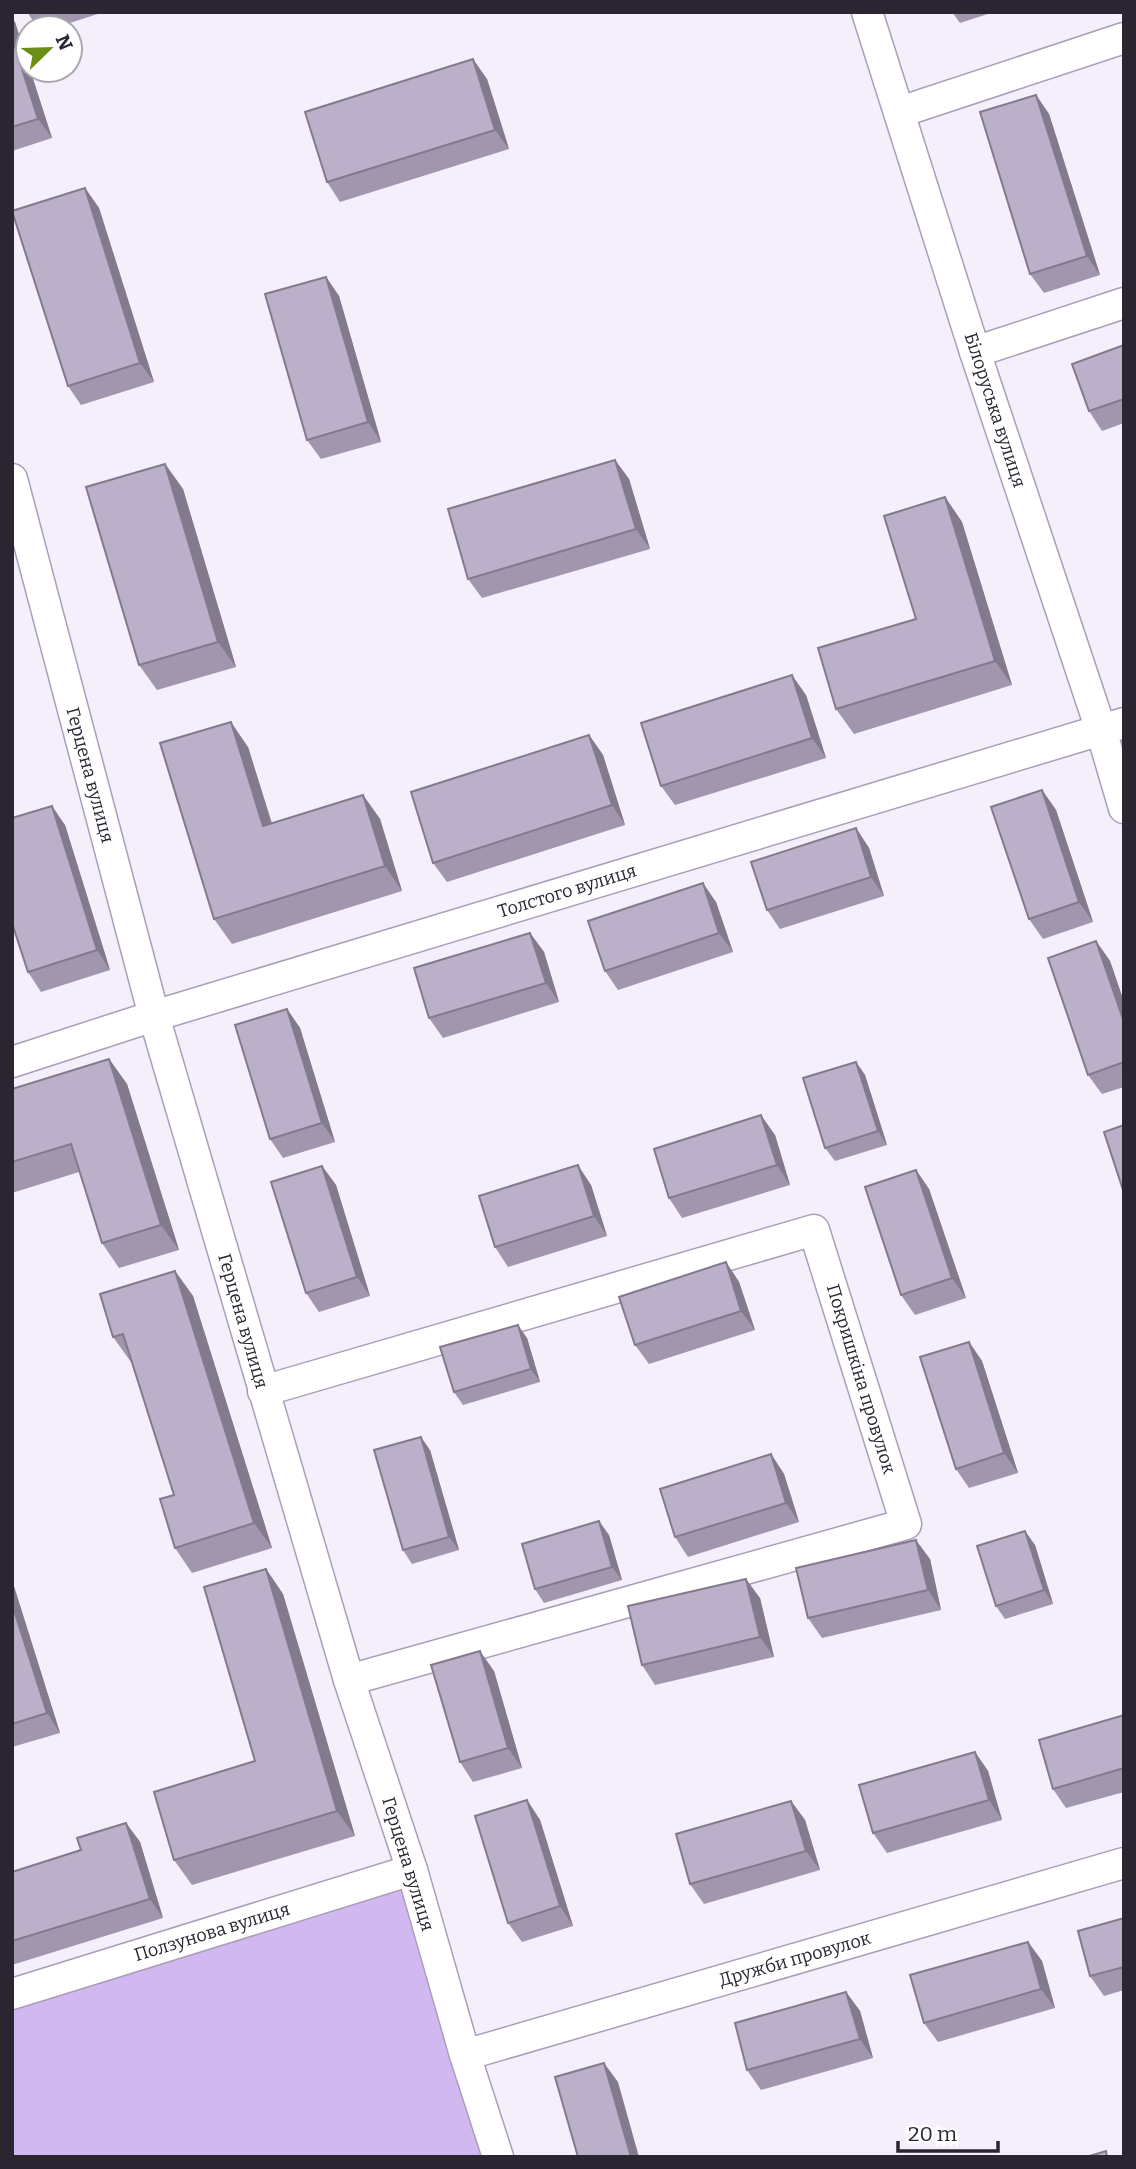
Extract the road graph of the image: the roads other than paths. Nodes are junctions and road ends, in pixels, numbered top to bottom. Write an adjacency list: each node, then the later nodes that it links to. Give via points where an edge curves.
1 (867, 12): 3 (street, Білоруська вулиця)
2 (1124, 38): 3 (street)
3 (900, 112): 5 (street, Білоруська вулиця)
4 (1124, 303): 5 (street)
5 (975, 352): 7 (street, Білоруська вулиця)
6 (12, 479): 9 (street, Герцена вулиця)
7 (1112, 726): 8 (street, Білоруська вулиця); 9 (street, Толстого вулиця)
8 (1124, 808)
9 (153, 1016): 10 (street, Толстого вулиця); 11 (street, Герцена вулиця)
10 (12, 1062)
11 (263, 1391): 12 (street, Герцена вулиця); 12 (street, Покришкіна провулок, via 814,1230 906,1524)
12 (349, 1680): 14 (street, Герцена вулиця)
13 (1124, 1863): 16 (street, Дружби провулок)
14 (412, 1870): 15 (street, Ползунова вулиця); 16 (street, Герцена вулиця)
15 (12, 1994)
16 (465, 2055): 17 (street, Герцена вулиця)
17 (498, 2157)

